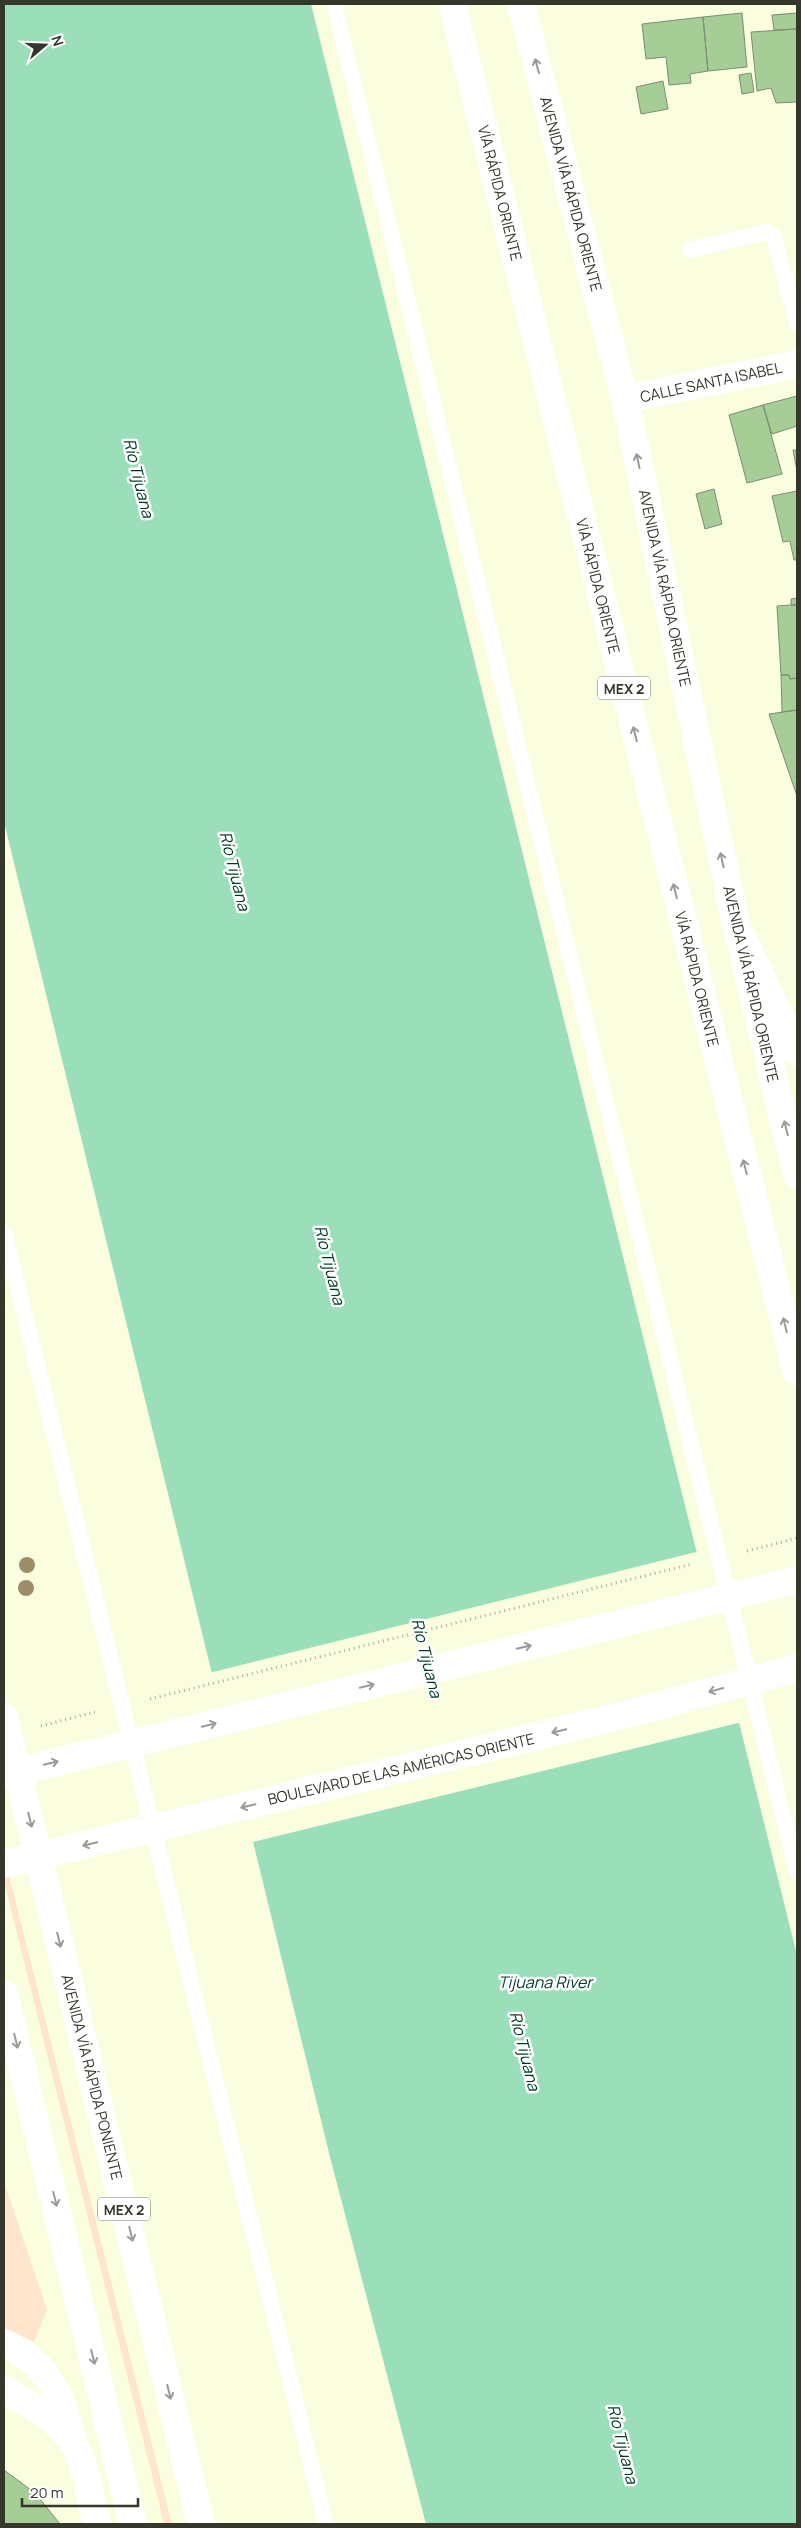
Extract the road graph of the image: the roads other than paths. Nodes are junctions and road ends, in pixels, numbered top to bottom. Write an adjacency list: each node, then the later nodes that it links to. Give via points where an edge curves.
1 (334, 4): 18 (lane)
2 (452, 4): 12 (main road, VÍA RÁPIDA ORIENTE / MEX 2, one-way to 2)
3 (521, 4): 7 (main road, AVENIDA VÍA RÁPIDA ORIENTE, one-way to 3)
4 (689, 250): 5 (lane, via 766,232 774,237)
5 (797, 323)
6 (797, 364): 7 (main road, CALLE SANTA ISABEL)
7 (626, 399): 8 (main road, AVENIDA VÍA RÁPIDA ORIENTE, one-way to 7)
8 (736, 924): 9 (main road); 10 (main road, AVENIDA VÍA RÁPIDA ORIENTE, one-way to 8)
9 (797, 1052)
10 (797, 1175)
11 (4, 1232): 26 (lane)
12 (797, 1372)
13 (797, 1580): 16 (main road, one-way to 13)
14 (797, 1668): 17 (main road, BOULEVARD DE LAS AMÉRICAS ORIENTE, one-way to 17, via 624,1715)
15 (4, 1716): 25 (main road, AVENIDA VÍA RÁPIDA PONIENTE / MEX 2, one-way to 25)
16 (4, 1775)
17 (4, 1864)
18 (797, 1872)
19 (4, 1994): 24 (main road, one-way to 24)
20 (4, 2344): 22 (main road, via 20,2350 37,2364 60,2395)
21 (4, 2390): 22 (main road, via 58,2425)
22 (76, 2447): 23 (main road)
23 (97, 2524)
24 (134, 2524)
25 (201, 2524)
26 (326, 2524)

